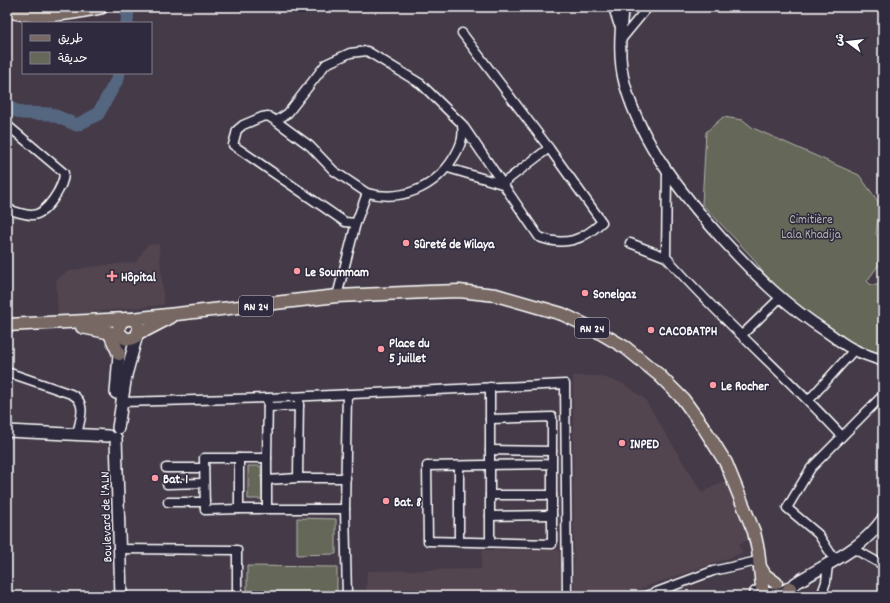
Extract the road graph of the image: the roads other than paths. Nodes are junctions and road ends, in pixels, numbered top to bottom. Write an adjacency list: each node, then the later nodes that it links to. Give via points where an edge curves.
1 (101, 7): 5 (highway, via 64,14 39,15)
2 (614, 7): 6 (street)
3 (623, 7): 6 (street)
4 (648, 7): 8 (street)
5 (7, 10)
6 (620, 29): 8 (street)
7 (462, 33): 12 (street)
8 (620, 41): 14 (street, via 620,61 631,104 651,147)
9 (276, 121): 10 (street, via 288,113 326,64 350,53 367,51 421,84); 16 (street, via 310,146 334,171); 18 (street, via 268,116 243,124 237,130 233,145 345,222)
10 (462, 124): 13 (street, via 462,142); 15 (street)
11 (7, 125): 17 (street, via 64,173 58,193 38,214 31,215)
12 (549, 148): 15 (street); 15 (street, via 602,222 589,234 576,240 553,242 539,237)
13 (448, 168): 15 (street); 16 (street, via 432,182 409,194 397,196)
14 (667, 172): 20 (street); 22 (street, via 700,214)
15 (502, 184)
16 (367, 193): 18 (street)
17 (7, 209)
18 (356, 223): 21 (street)
19 (630, 243): 20 (street)
20 (666, 257): 30 (street)
21 (337, 296): 23 (main road, RN 24); 78 (main road, RN 24, via 459,291 496,295 562,314 626,348 683,399 726,462 750,527)
22 (780, 298): 30 (street); 31 (street)
23 (176, 314): 24 (main road, RN 24); 27 (main road, RN 24)
24 (129, 319): 25 (main road, RN 24); 27 (main road, via 138,326); 29 (main road, via 120,326)
25 (7, 325)
26 (109, 332): 28 (main road, via 78,327); 29 (main road); 32 (main road)
27 (137, 333): 29 (main road, via 130,338); 40 (main road, via 127,369)
28 (7, 334)
29 (122, 335): 32 (main road)
30 (742, 335): 39 (street)
31 (854, 350): 33 (street); 39 (street)
32 (119, 354): 45 (main road)
33 (883, 361)
34 (7, 372): 46 (street, via 64,391 77,398 82,408)
35 (490, 387): 36 (street); 43 (street); 86 (street, via 565,384)
36 (347, 394): 38 (street); 58 (street)
37 (883, 395): 47 (street)
38 (299, 397): 41 (street); 42 (street)
39 (809, 400): 47 (street)
40 (122, 402): 41 (street); 45 (main road)
41 (268, 402): 42 (street); 51 (street)
42 (299, 406): 57 (street)
43 (490, 418): 48 (street); 49 (street, via 552,417)
44 (7, 431): 46 (main road)
45 (112, 431): 46 (main road); 75 (main road, Boulevard de l'ALN)
46 (77, 434)
47 (842, 436): 77 (street, via 811,468 787,508 818,534)
48 (490, 450): 49 (street); 53 (street)
49 (552, 451): 52 (street)
50 (239, 458): 51 (street); 56 (street, via 204,458); 66 (street)
51 (267, 458): 59 (street)
52 (552, 464): 53 (street); 63 (street)
53 (490, 465): 54 (street); 62 (street)
54 (459, 466): 73 (street); 73 (street, via 427,466 428,541)
55 (166, 468): 56 (street)
56 (204, 468): 60 (street)
57 (298, 478): 58 (street); 59 (street)
58 (346, 478): 68 (street)
59 (267, 480): 67 (street)
60 (204, 483): 61 (street); 65 (street)
61 (167, 484)
62 (490, 495): 63 (street); 71 (street)
63 (552, 495): 70 (street)
64 (168, 502): 65 (street)
65 (204, 502): 66 (street, via 205,510)
66 (239, 509): 67 (street)
67 (267, 509): 68 (street)
68 (345, 509): 85 (street)
69 (883, 511): 77 (main road, via 870,528)
70 (552, 515): 71 (street); 74 (street, via 552,544)
71 (490, 516): 74 (street)
72 (883, 519): 76 (main road)
73 (459, 542): 74 (street)
74 (490, 542)
75 (120, 549): 83 (main road, Boulevard de l'ALN); 84 (street, via 237,550)
76 (854, 549): 77 (main road); 79 (street)
77 (834, 561): 81 (main road); 88 (street)
78 (757, 565): 80 (main road); 82 (main road, RN 24); 87 (street, via 714,571)
79 (883, 565)
80 (776, 583): 81 (main road); 82 (main road)
81 (791, 588): 82 (main road, via 778,593)
82 (760, 593)
83 (121, 596)
84 (237, 596)
85 (347, 596)
86 (567, 596)
87 (646, 596)
88 (821, 596)

